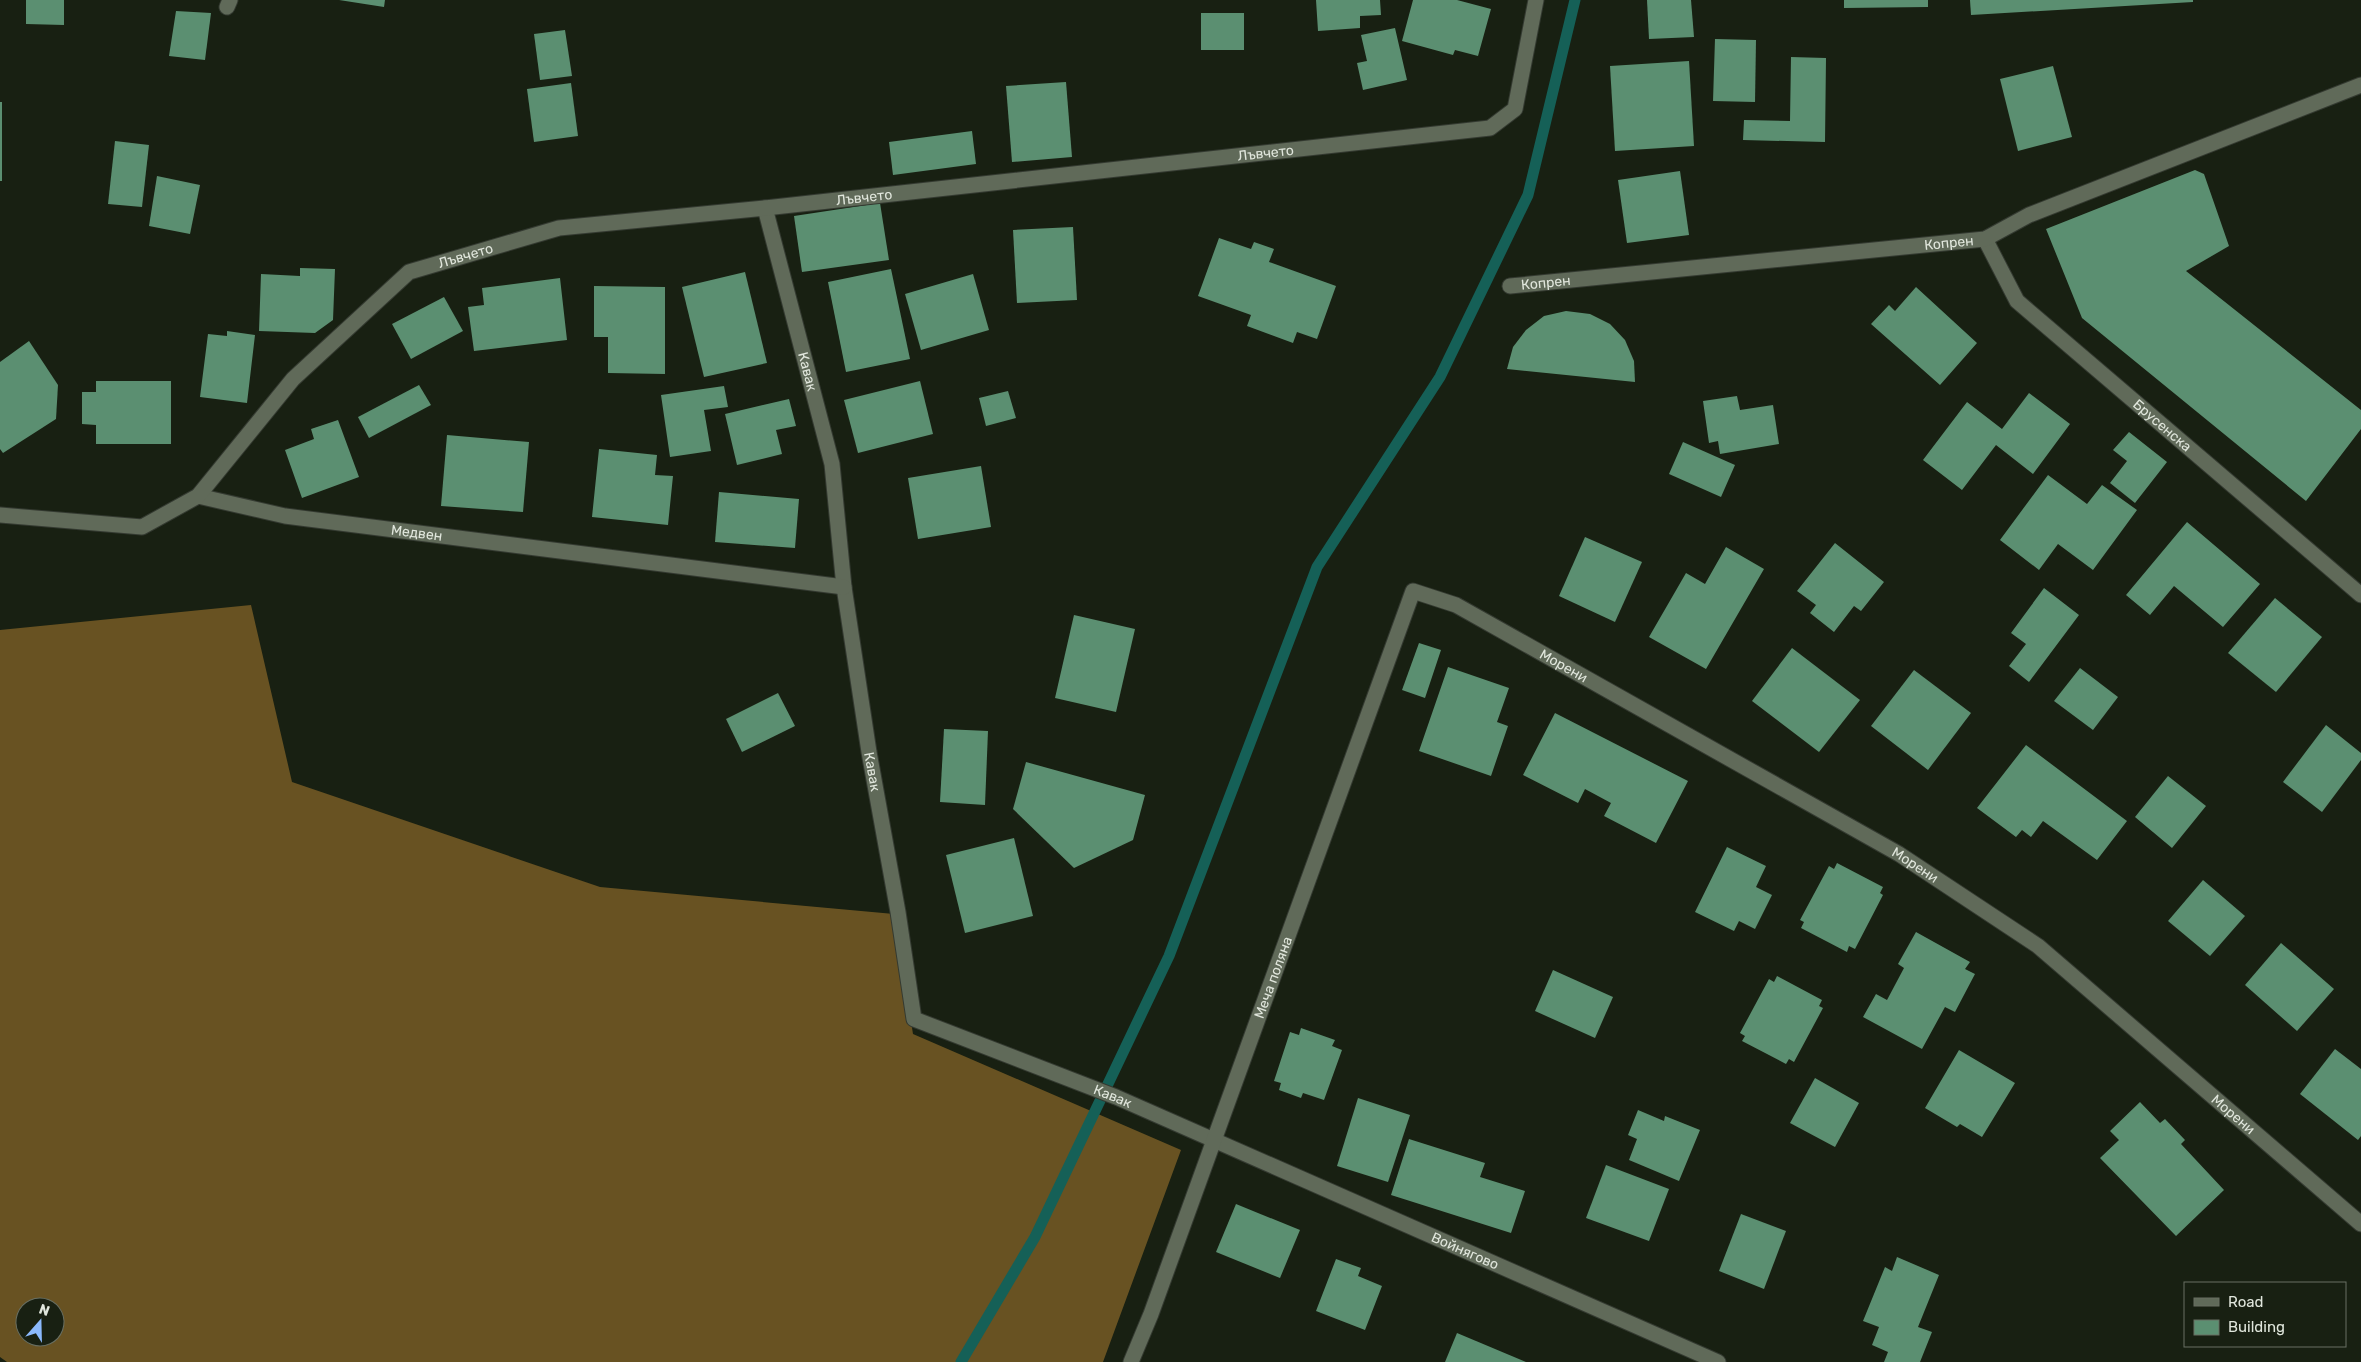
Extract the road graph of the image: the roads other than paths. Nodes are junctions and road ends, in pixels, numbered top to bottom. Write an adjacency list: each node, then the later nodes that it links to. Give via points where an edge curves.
1 (1536, 0): 3 (street, Лъвчето, via 1515,109 1490,128)
2 (2361, 85): 4 (street, Копрен, via 2029,215)
3 (765, 208): 6 (street, Лъвчето, via 559,228 409,272 293,379); 8 (street, Кавак, via 832,464)
4 (1985, 239): 5 (street, Копрен); 10 (street, Брусенска, via 2017,302)
5 (1510, 286)
6 (198, 496): 7 (street, via 142,528); 8 (street, Медвен, via 285,516)
7 (0, 515)
8 (844, 586): 11 (street, Кавак, via 914,1019 1116,1097)
9 (1413, 591): 11 (street, Меча поляна); 12 (street, Морени, via 1456,606 1899,854 2038,946)
10 (2361, 595)
11 (1213, 1139): 13 (street, Меча поляна); 14 (street, Войнягово)
12 (2361, 1224)
13 (1131, 1362)
14 (1718, 1362)

